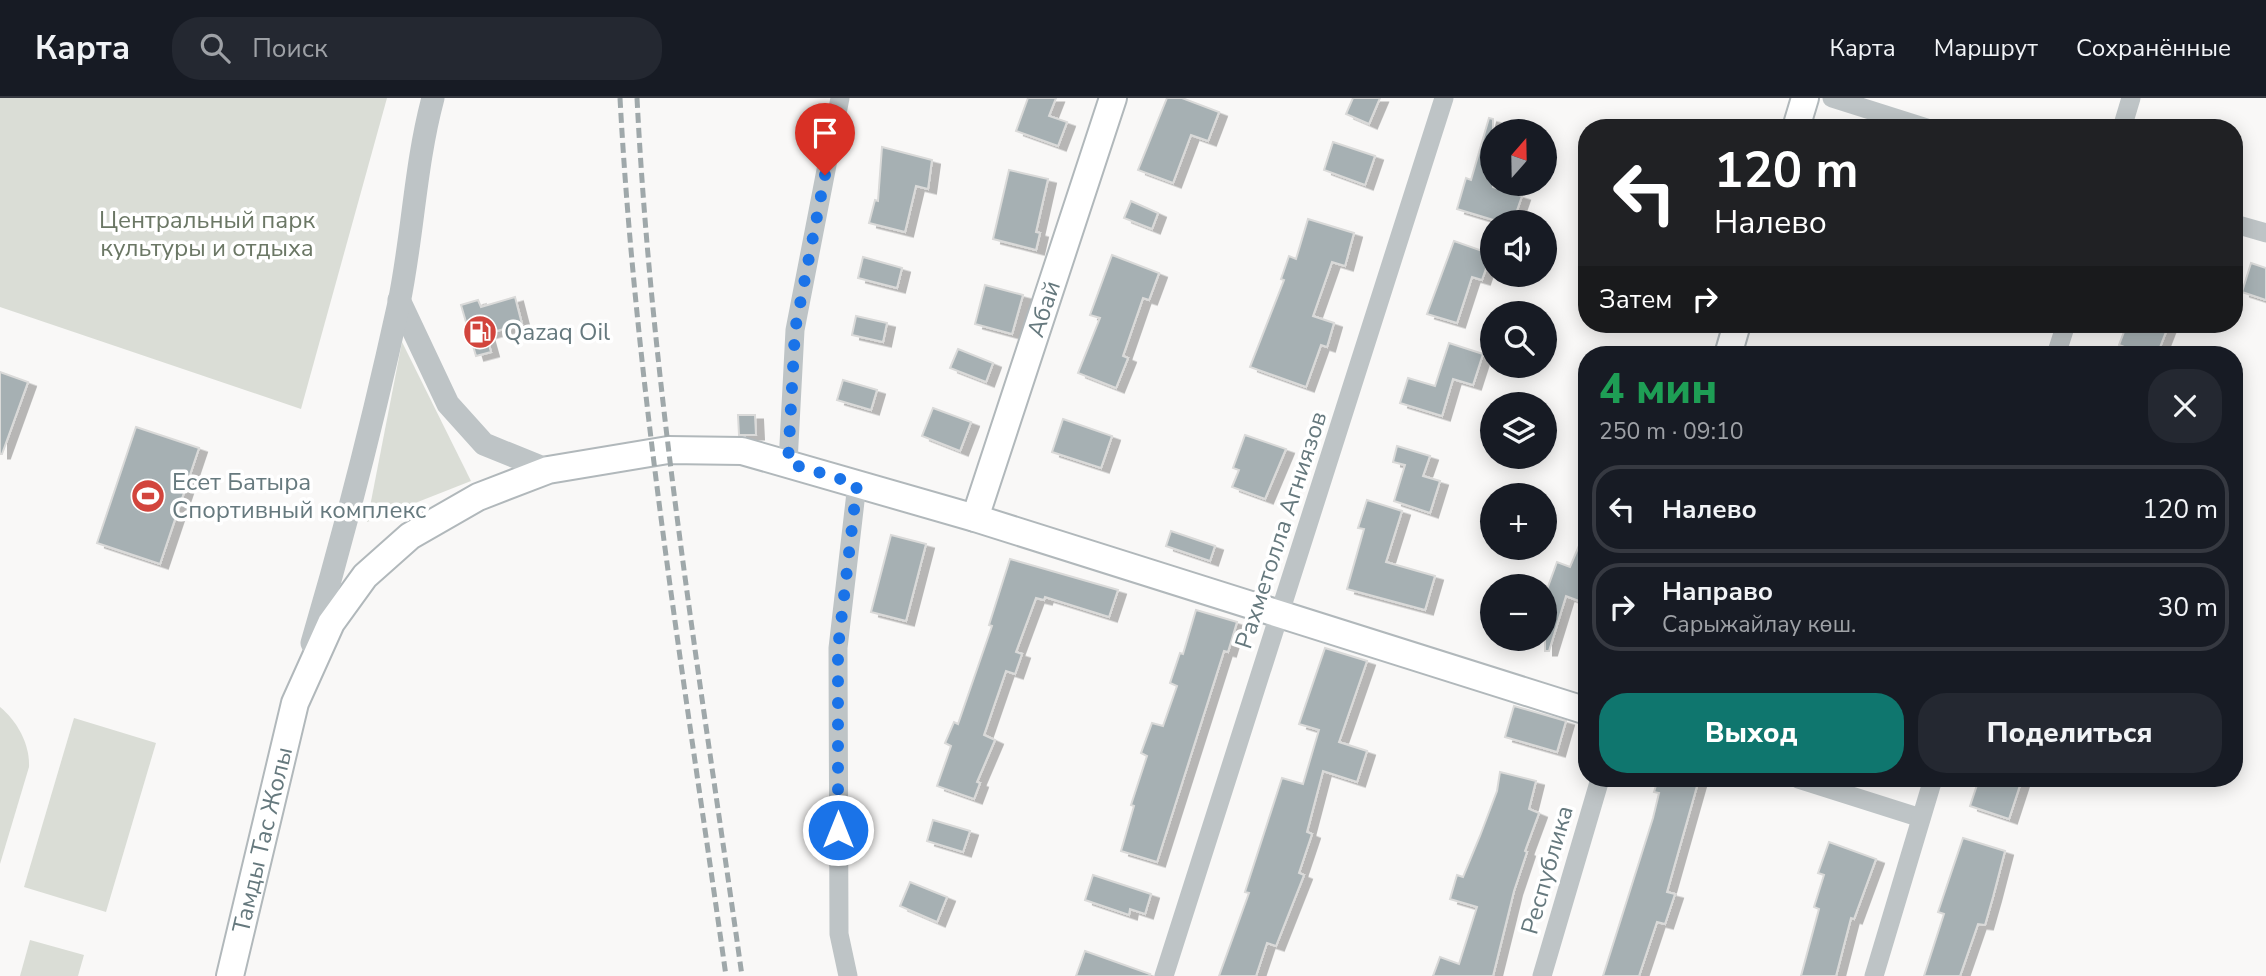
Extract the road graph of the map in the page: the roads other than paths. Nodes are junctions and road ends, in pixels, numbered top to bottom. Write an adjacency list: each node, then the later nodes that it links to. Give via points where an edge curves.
1 (433, 98): 13 (street)
2 (840, 98): 14 (street, via 795,330)
3 (1113, 98): 17 (main road, Абай)
4 (1444, 98): 18 (street, Рахметолла Агниязов)
5 (1805, 98): 8 (main road)
6 (1832, 98): 9 (street)
7 (2131, 98): 10 (street)
8 (1799, 119)
9 (1898, 119)
10 (2125, 119)
11 (2243, 226): 12 (street)
12 (2266, 233)
13 (399, 300): 15 (street, via 448,404 484,444); 19 (street, via 344,533)
14 (788, 463): 15 (main road, Тамды Тас Жолы, via 742,452 668,450); 16 (main road, Тамды Тас Жолы)
15 (548, 470): 19 (main road, Тамды Тас Жолы, via 478,497 410,536 365,576 331,623)
16 (857, 484): 17 (main road, Тамды Тас Жолы); 26 (street, via 838,648 839,934)
17 (975, 518): 18 (main road, Тамды Тас Жолы)
18 (1280, 615): 20 (main road, Тамды Тас Жолы); 27 (street, Рахметолла Агниязов)
19 (295, 704): 25 (main road, Тамды Тас Жолы)
20 (1578, 708)
21 (1598, 787): 28 (street, Республика)
22 (1823, 787): 24 (street)
23 (1931, 787): 24 (street)
24 (1921, 818): 29 (street)
25 (230, 976)
26 (848, 976)
27 (1164, 976)
28 (1542, 976)
29 (1874, 976)

